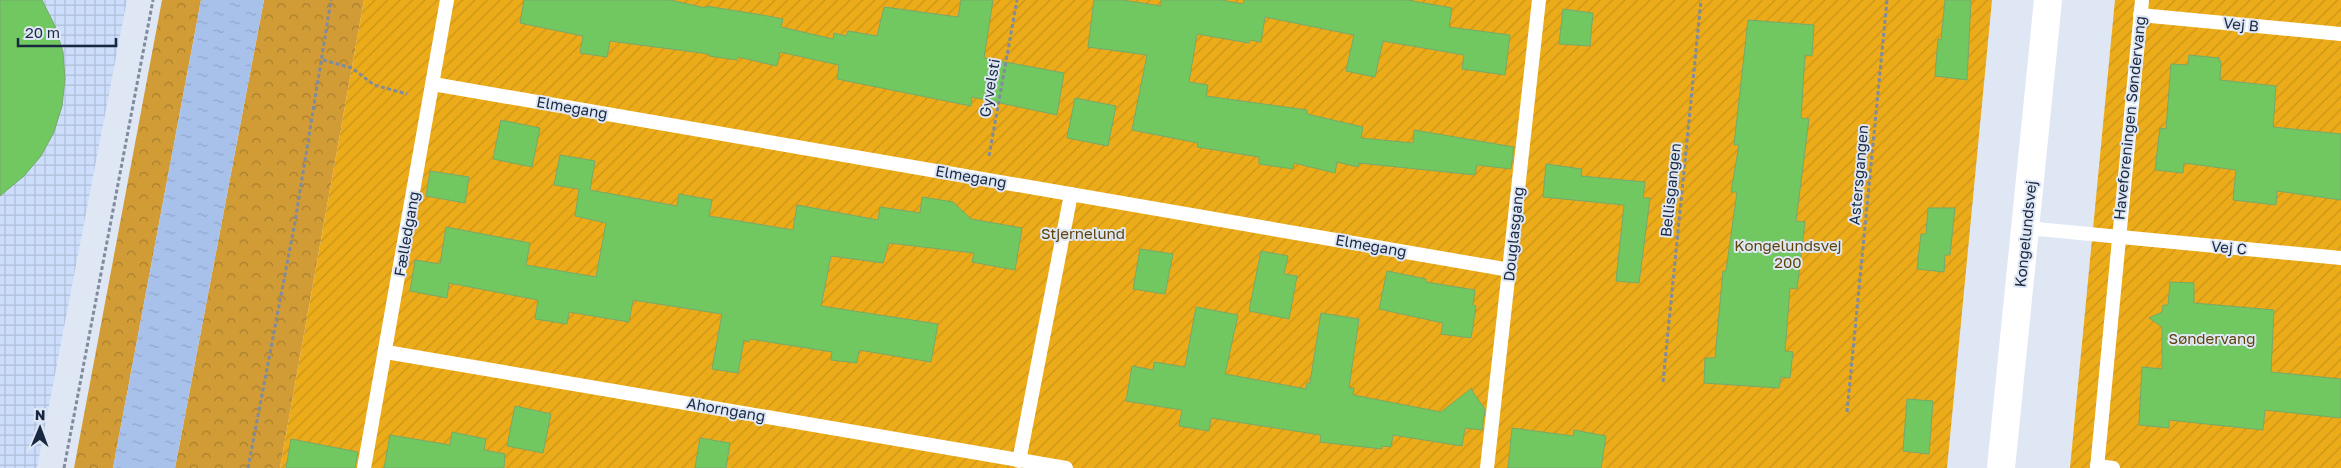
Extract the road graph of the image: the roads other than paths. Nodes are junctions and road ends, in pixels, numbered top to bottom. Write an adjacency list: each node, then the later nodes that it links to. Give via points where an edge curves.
1 (447, 0): 7 (lane, Fælledgang)
2 (1539, 0): 12 (lane, Douglasgang)
3 (2048, 0): 9 (street, Kongelundsvej)
4 (2142, 0): 5 (lane, Haveforeningen Søndervang)
5 (2140, 15): 6 (lane, Vej B); 10 (lane, Haveforeningen Søndervang)
6 (2341, 34)
7 (433, 84): 8 (lane, Elmegang); 13 (lane, Fælledgang)
8 (1071, 194): 12 (lane, Elmegang); 14 (lane)
9 (2026, 228): 10 (lane, Haveforeningen Søndervang); 19 (street, Kongelundsvej)
10 (2118, 237): 11 (lane, Vej C); 15 (lane, Haveforeningen Søndervang)
11 (2341, 258)
12 (1510, 270): 18 (lane, Douglasgang)
13 (386, 352): 14 (lane, Ahorngang); 16 (lane, Fælledgang)
14 (1019, 461): 17 (lane, Ahorngang)
15 (2097, 467): 20 (lane)
16 (364, 468)
17 (1066, 468)
18 (1486, 468)
19 (2002, 468)
20 (2112, 468)

